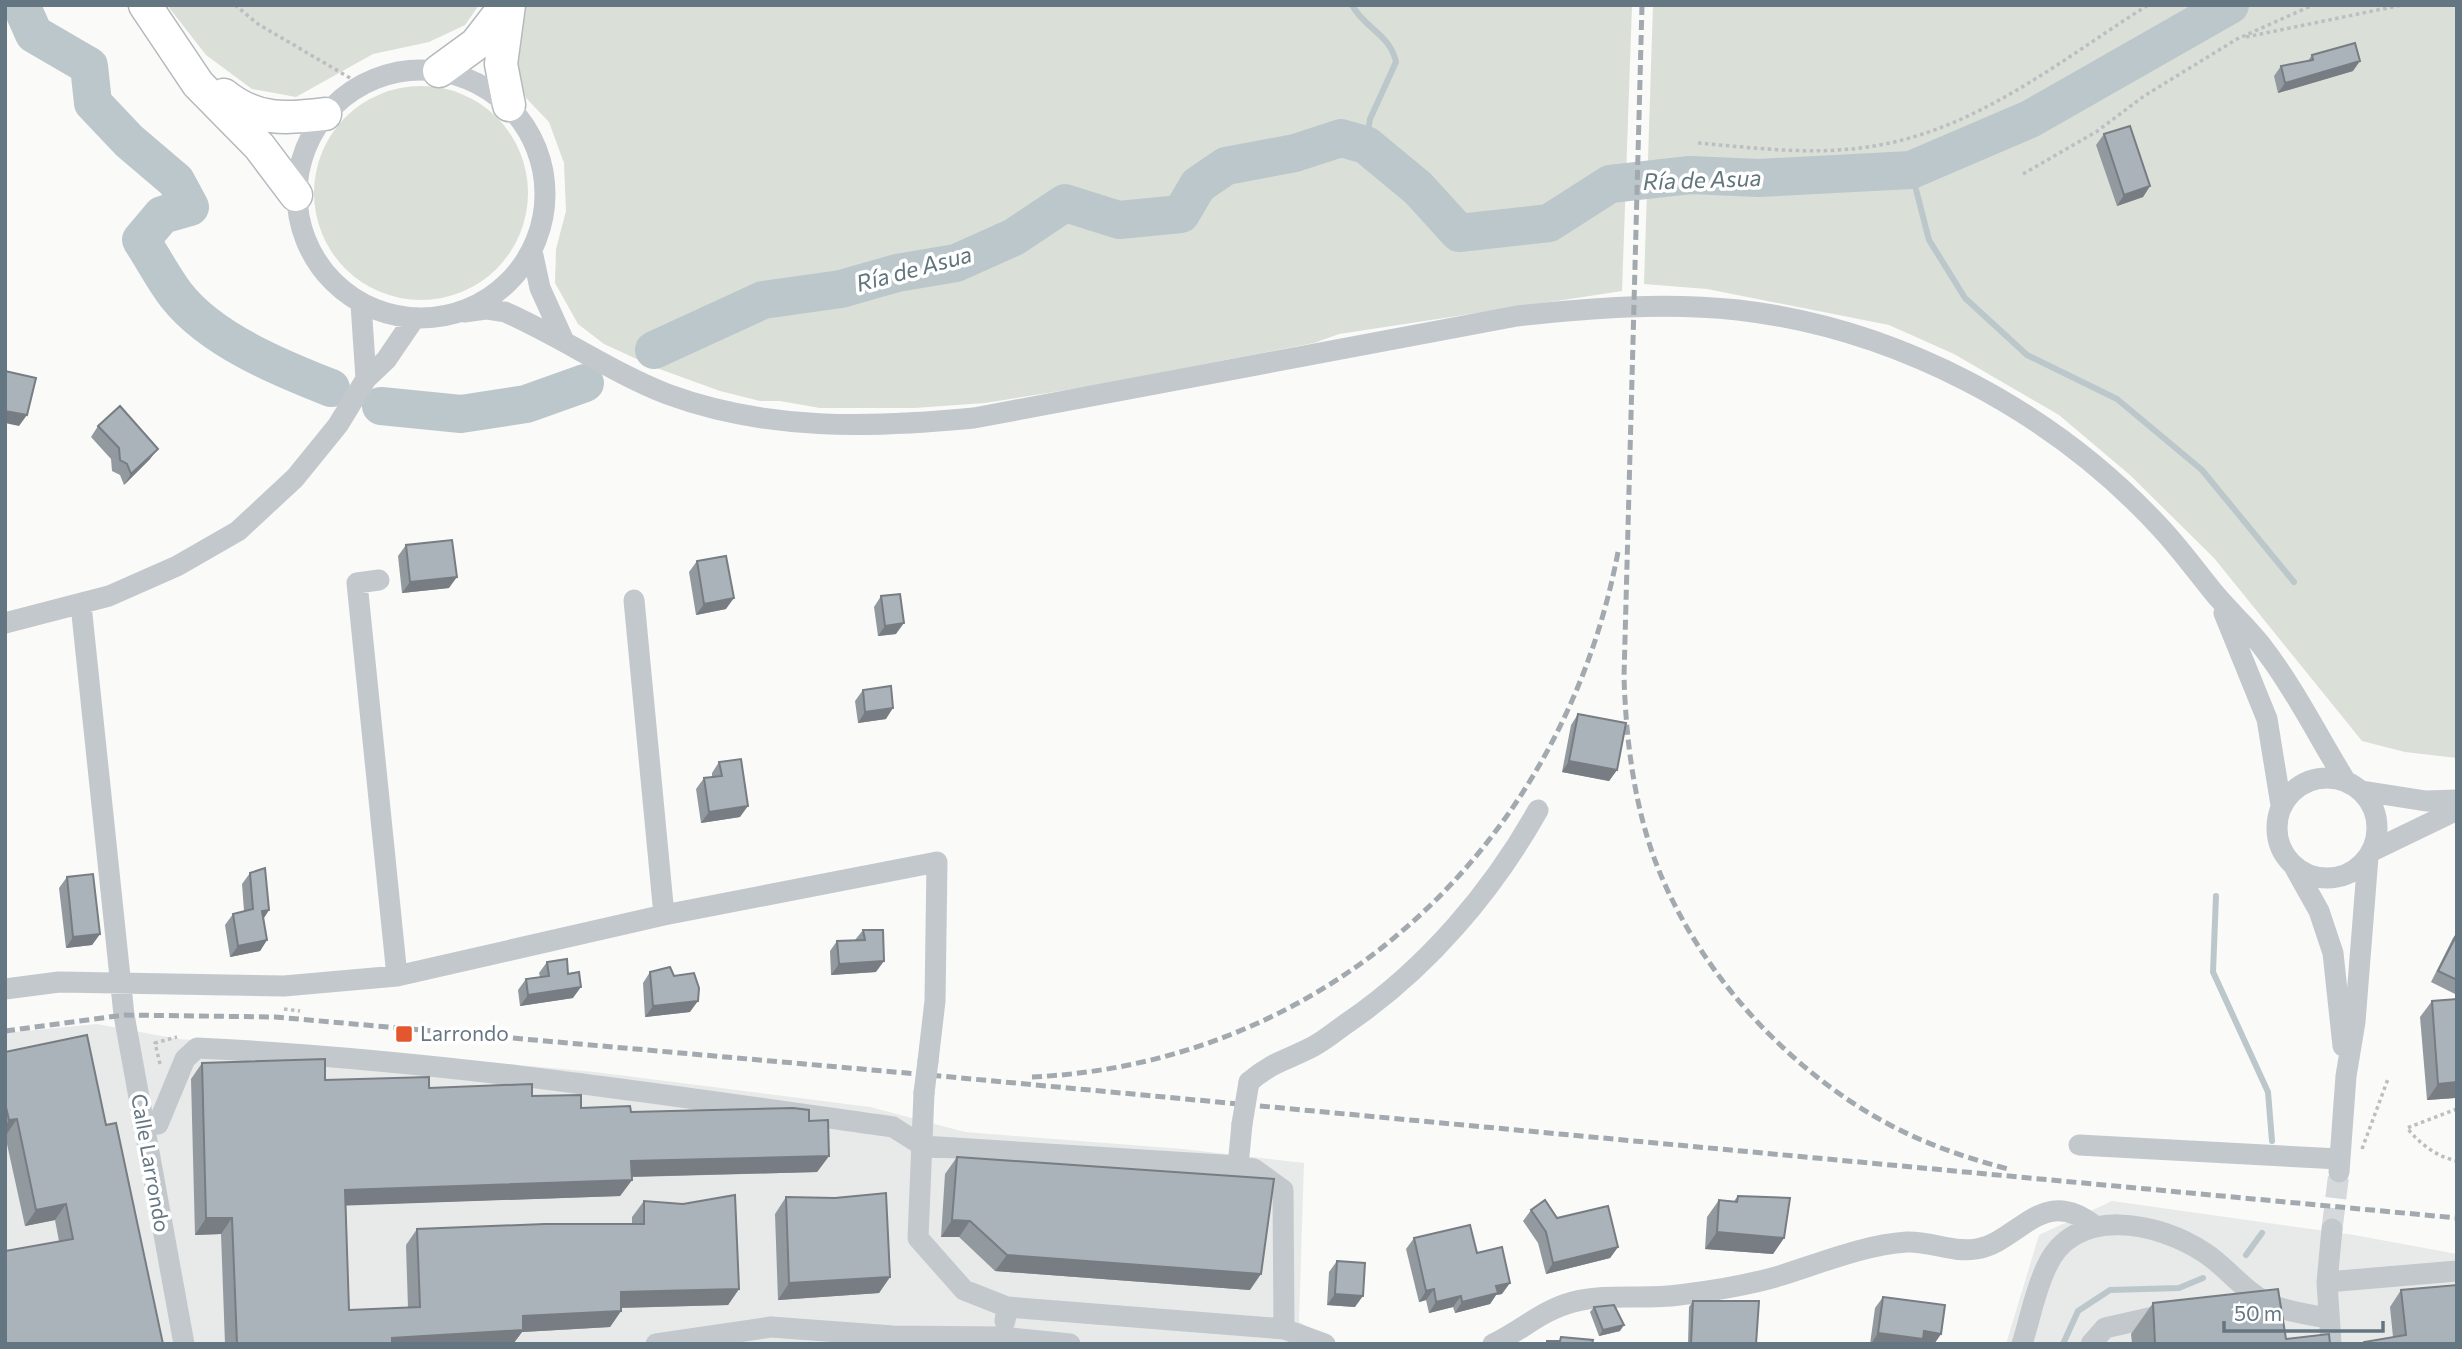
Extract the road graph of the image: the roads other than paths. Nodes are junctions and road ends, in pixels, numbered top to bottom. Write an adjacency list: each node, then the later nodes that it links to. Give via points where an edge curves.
1 (145, 5): 3 (highway)
2 (508, 5): 4 (highway, via 476,44); 5 (highway, via 501,64)
3 (164, 34): 6 (highway, via 221,92 248,112 285,119); 7 (highway, via 198,84 259,146)
4 (439, 71): 5 (street, via 464,77); 6 (street, via 399,72 362,85)
5 (509, 105): 8 (street, via 538,149 544,175 546,201)
6 (325, 114): 7 (street, via 299,166)
7 (296, 195): 9 (street, via 300,228 313,258 334,284)
8 (532, 251): 10 (street, via 499,291); 12 (street, via 540,288)
9 (361, 304): 11 (street); 13 (street)
10 (464, 312): 11 (street); 12 (street, via 505,312)
11 (414, 319): 13 (street, via 386,360)
12 (563, 340): 15 (street, via 666,393 738,416 780,422 900,425 974,418 1517,316 1597,307 1739,310 1824,326 1896,348 2020,411 2088,461 2156,523)
13 (366, 379): 17 (street, via 338,425 295,478 237,531 177,566)
14 (379, 580): 27 (street, via 357,583)
15 (2216, 595): 19 (street, via 2262,646); 21 (street, via 2267,719)
16 (634, 600): 26 (street)
17 (81, 605): 18 (street); 28 (street, Calle Larrondo)
18 (7, 624)
19 (2354, 785): 20 (street, via 2426,801); 21 (street, via 2330,777 2308,781); 24 (street, via 2372,804 2377,820)
20 (2457, 800)
21 (2281, 805): 25 (street, via 2279,846)
22 (1538, 810): 34 (street, bridge, via 1514,854 1467,913 1380,1001 1314,1045 1268,1065 1250,1082)
23 (2457, 810): 24 (street)
24 (2370, 854): 25 (street, via 2342,876 2310,876); 30 (street)
25 (2295, 867): 30 (street, via 2319,911 2333,953)
26 (664, 915): 27 (street); 33 (street, bridge, via 937,862 935,1001)
27 (397, 976): 28 (street, via 284,986)
28 (121, 982): 29 (street, via 59,982); 31 (street, Calle Larrondo)
29 (5, 989)
30 (2346, 1076): 32 (street, via 2339,1165)
31 (143, 1125): 33 (street, via 158,1124 185,1059 198,1048 317,1054 586,1084 893,1127); 47 (street, Calle Larrondo)
32 (2079, 1145)
33 (923, 1146): 34 (street); 41 (street, via 918,1238 964,1290)
34 (1238, 1166): 44 (street, via 1254,1169 1283,1189)
35 (2095, 1227): 39 (street, via 2131,1224 2181,1238); 51 (street, via 2085,1219 2057,1212 2030,1219 1980,1249 1944,1249 1911,1242 1881,1245 1776,1277 1678,1296 1574,1301 1529,1320); 52 (street, via 2061,1247 2047,1266)
36 (2332, 1229): 38 (street)
37 (2457, 1271): 38 (street)
38 (2328, 1282): 43 (street)
39 (2262, 1299): 40 (street); 43 (street)
40 (2238, 1306)
41 (1007, 1307): 44 (street); 45 (street)
42 (2187, 1311): 53 (street, via 2105,1328)
43 (2328, 1318): 54 (street)
44 (1284, 1329): 50 (street)
45 (1002, 1337): 46 (street); 49 (street)
46 (893, 1340): 48 (street, via 771,1327)
47 (184, 1344)
48 (656, 1344)
49 (1070, 1344)
50 (1325, 1344)
51 (1493, 1344)
52 (2022, 1344)
53 (2091, 1344)
54 (2331, 1344)

